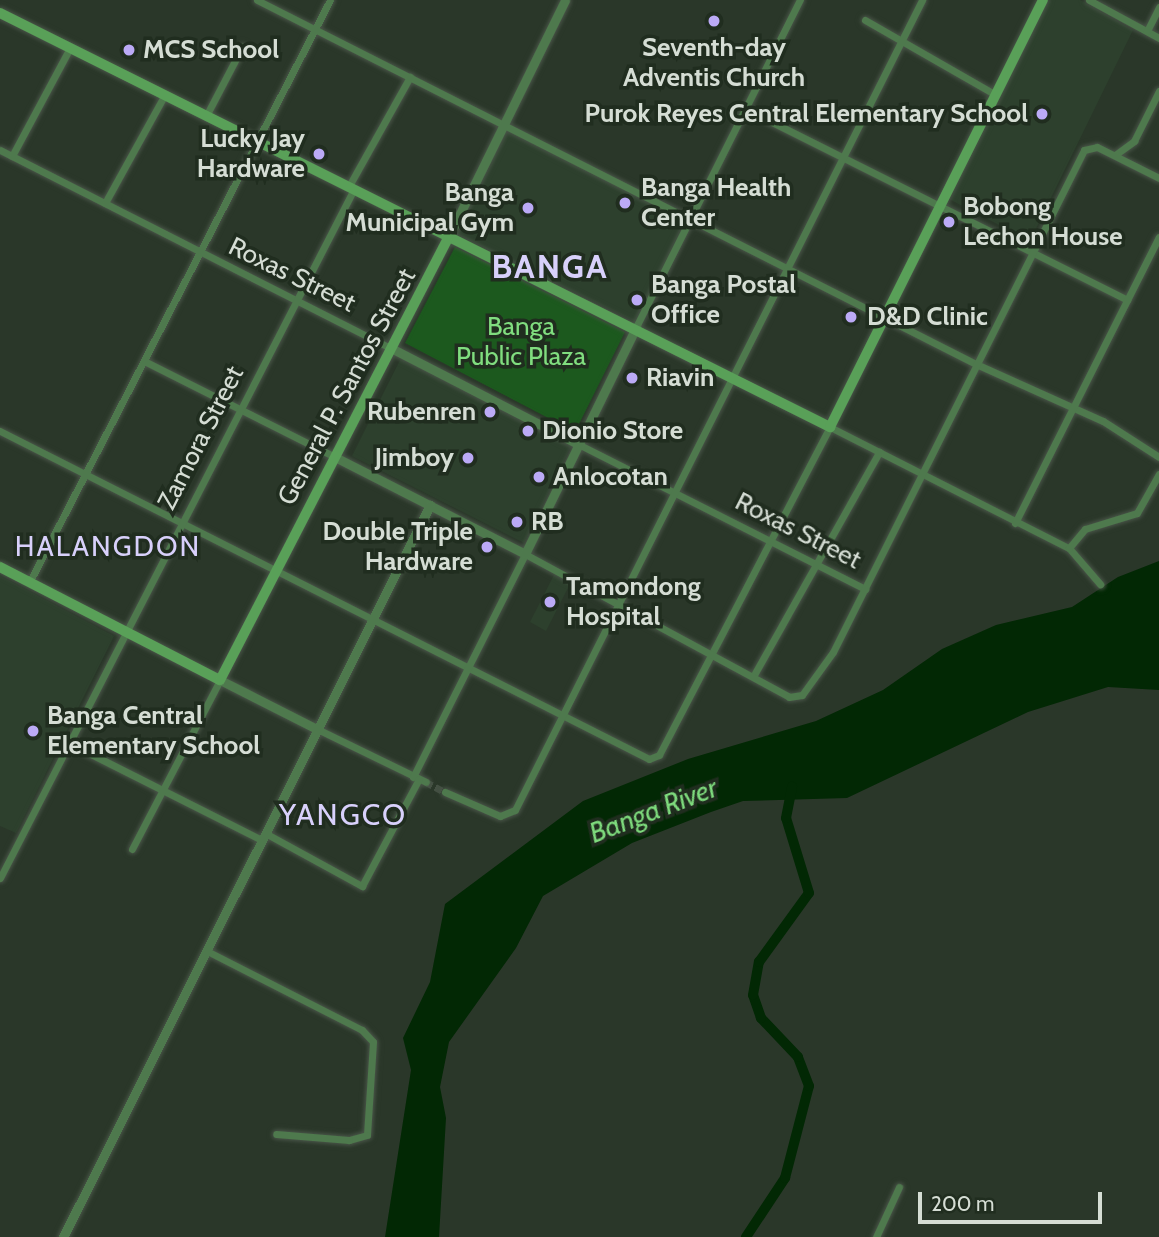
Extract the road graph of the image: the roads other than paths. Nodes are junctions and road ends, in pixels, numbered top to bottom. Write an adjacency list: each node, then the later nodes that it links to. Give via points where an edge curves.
1 (257, 0): 11 (street)
2 (330, 0): 11 (street)
3 (565, 0): 23 (street, General P. Santos Street)
4 (800, 0): 21 (street)
5 (922, 0): 14 (street)
6 (1043, 0): 19 (main road)
7 (1089, 0): 12 (street)
8 (1159, 7): 12 (street)
9 (0, 13): 16 (main road)
10 (865, 20): 14 (street)
11 (315, 29): 17 (street); 24 (street)
12 (1147, 31): 13 (street)
13 (1159, 38)
14 (902, 43): 19 (street); 28 (street)
15 (242, 47): 22 (street)
16 (70, 48): 20 (main road); 27 (street)
17 (410, 77): 23 (street); 30 (street, Zamora Street)
18 (1159, 91): 26 (street, via 1134,141)
19 (996, 95): 31 (main road)
20 (164, 96): 22 (main road); 32 (street)
21 (750, 111): 28 (street); 33 (street)
22 (206, 116): 24 (main road)
23 (504, 124): 33 (street); 34 (street, General P. Santos Street)
24 (257, 142): 30 (main road); 37 (street)
25 (0, 150): 27 (street, Roxas Street)
26 (1115, 155): 29 (street); 36 (street, via 1093,146 1084,150)
27 (12, 156): 32 (street, Roxas Street)
28 (845, 156): 31 (street); 38 (street)
29 (1159, 178)
30 (351, 187): 34 (main road); 39 (street, Zamora Street)
31 (941, 202): 36 (street); 41 (main road)
32 (105, 203): 37 (street, Roxas Street)
33 (695, 220): 38 (street); 42 (street)
34 (448, 237): 42 (main road); 43 (main road, General P. Santos Street)
35 (1159, 237): 40 (street)
36 (1033, 251): 40 (street); 45 (street)
37 (199, 252): 39 (street, Roxas Street); 44 (street)
38 (789, 266): 41 (street); 46 (street)
39 (296, 299): 43 (street, Roxas Street); 47 (street, Zamora Street)
40 (1127, 300): 48 (street)
41 (883, 316): 45 (street); 49 (main road)
42 (636, 327): 46 (main road); 51 (street)
43 (391, 348): 51 (street, Roxas Street); 53 (main road, General P. Santos Street)
44 (144, 361): 47 (street); 55 (street)
45 (976, 364): 48 (street); 57 (street)
46 (731, 380): 49 (main road); 58 (street)
47 (238, 410): 53 (street); 60 (street, Zamora Street)
48 (1072, 410): 54 (street, via 1103,421); 61 (street)
49 (830, 427): 52 (street); 62 (street)
50 (0, 431): 55 (street)
51 (579, 444): 58 (street, Roxas Street); 64 (street)
52 (878, 452): 57 (street); 65 (street)
53 (335, 457): 59 (street); 67 (main road, General P. Santos Street)
54 (1159, 457)
55 (89, 474): 60 (street); 68 (street)
56 (1159, 474): 63 (street, via 1138,513 1085,529)
57 (923, 477): 61 (street); 70 (street)
58 (676, 492): 62 (street, Roxas Street); 71 (street)
59 (430, 505): 64 (street); 72 (street)
60 (182, 522): 67 (street); 73 (street, Zamora Street)
61 (1015, 523): 63 (street)
62 (768, 539): 65 (street, Roxas Street); 74 (street)
63 (1069, 548): 69 (street)
64 (525, 554): 71 (street); 75 (street)
65 (819, 566): 70 (street, Roxas Street); 76 (street)
66 (0, 567): 68 (main road)
67 (276, 567): 72 (street); 77 (main road, General P. Santos Street)
68 (30, 581): 73 (main road)
69 (1100, 584)
70 (865, 589): 76 (street, via 802,695 792,699)
71 (620, 603): 74 (street); 78 (street)
72 (373, 618): 75 (street); 79 (street)
73 (126, 632): 77 (main road); 80 (street, Zamora Street)
74 (714, 652): 76 (street); 78 (street, via 655,759)
75 (470, 667): 78 (street); 81 (street)
76 (754, 676)
77 (220, 680): 79 (street); 82 (street)
78 (562, 714): 83 (street, via 512,813 494,815)
79 (317, 729): 81 (street); 84 (street)
80 (69, 743): 82 (street); 87 (street, Zamora Street)
81 (419, 779): 84 (street, via 362,886)
82 (164, 787): 84 (street); 85 (street)
83 (445, 792)
84 (264, 837): 89 (street)
85 (132, 849)
86 (0, 851): 87 (street)
87 (10, 856): 88 (street, Zamora Street)
88 (0, 878)
89 (207, 951): 90 (street, via 362,1030 373,1042 367,1135 349,1140); 92 (street)
90 (276, 1134)
91 (899, 1187): 93 (street)
92 (63, 1237)
93 (876, 1237)

